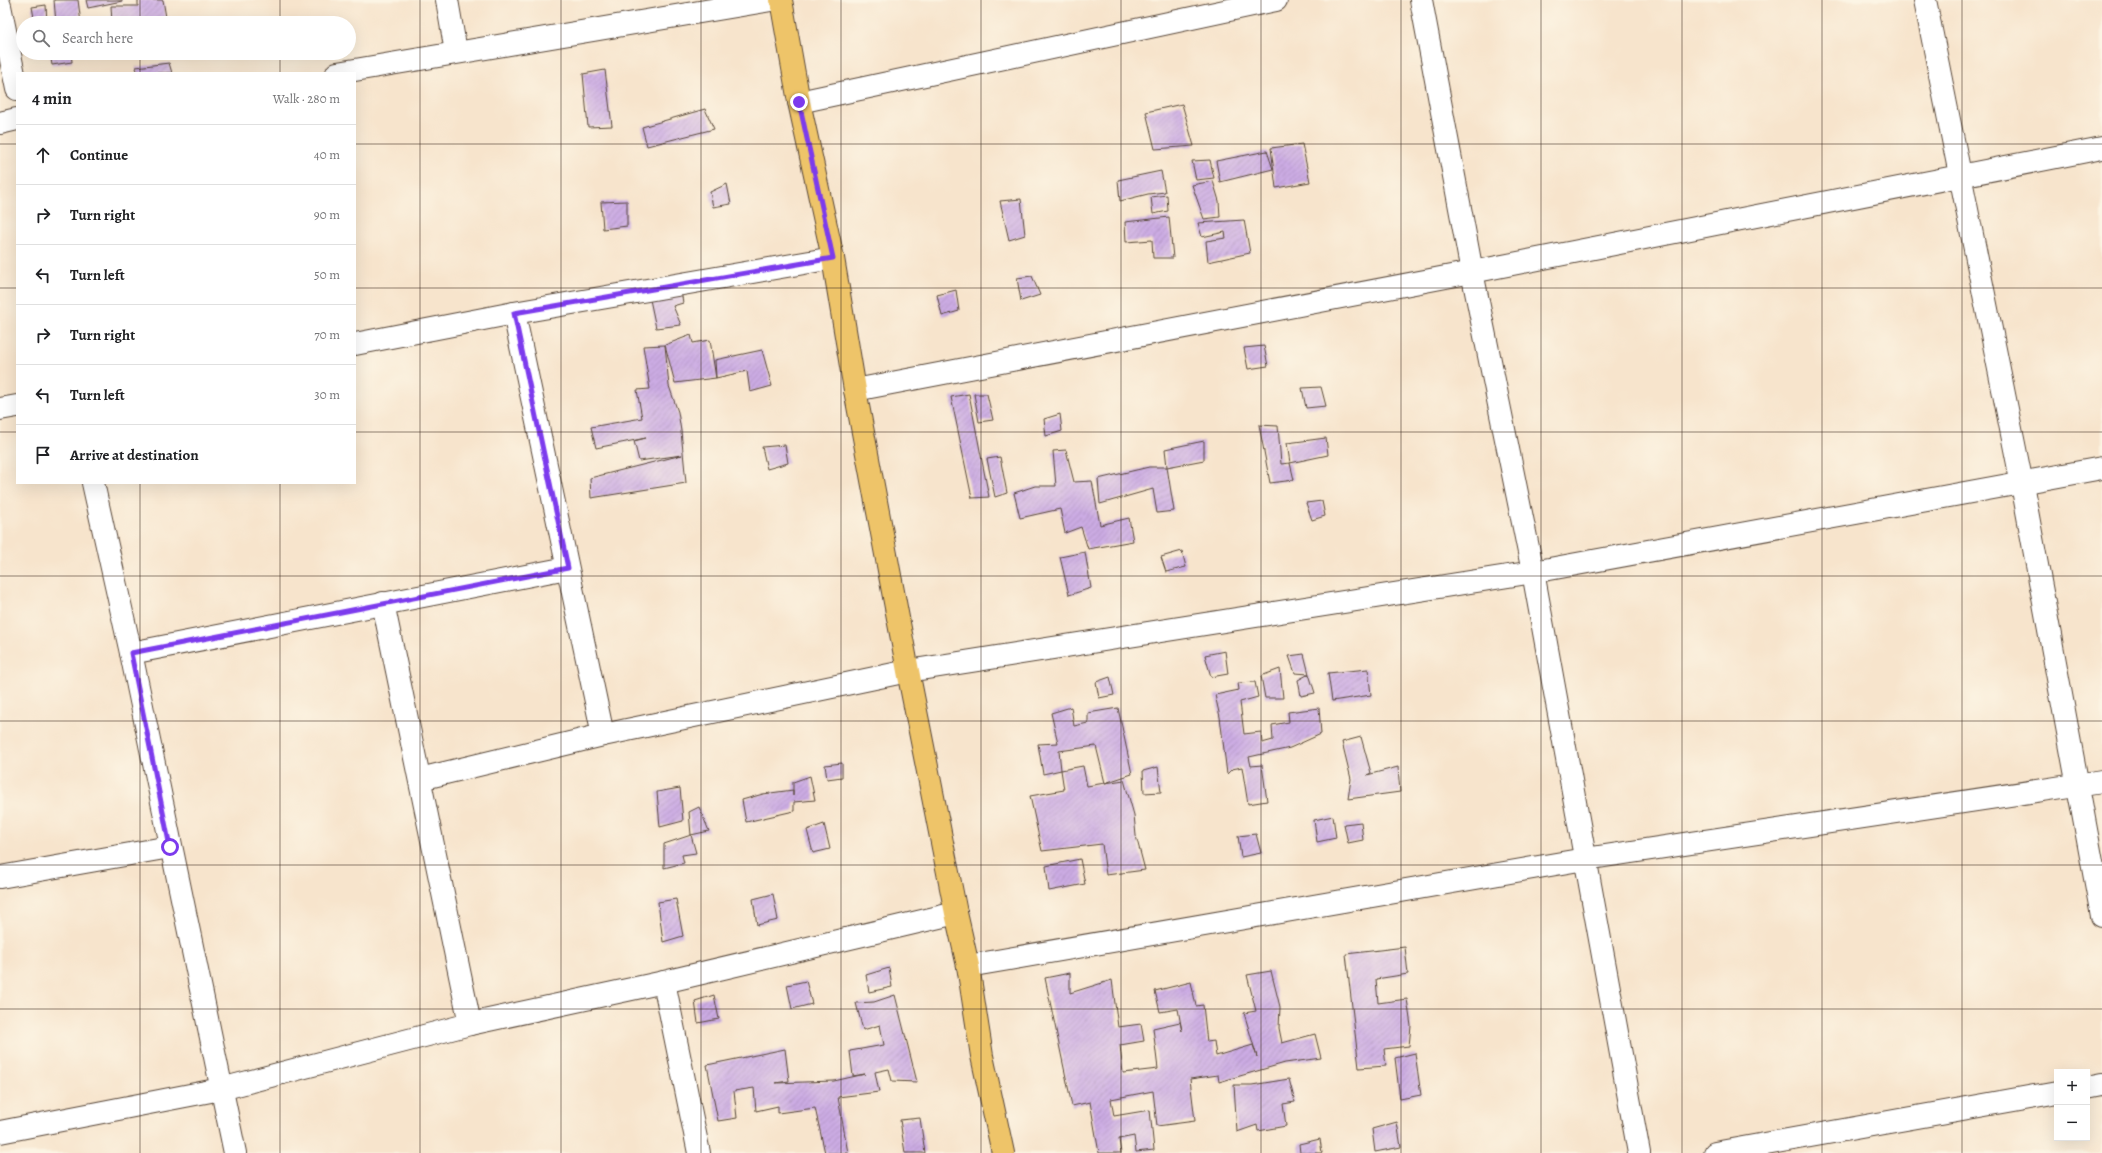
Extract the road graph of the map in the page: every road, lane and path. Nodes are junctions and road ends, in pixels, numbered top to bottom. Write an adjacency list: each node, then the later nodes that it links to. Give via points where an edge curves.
1 (447, 0): 8 (street)
2 (771, 0): 8 (street)
3 (781, 0): 11 (main road)
4 (1276, 0): 11 (street)
5 (1421, 0): 17 (street)
6 (1924, 0): 15 (street)
7 (0, 6): 10 (street)
8 (456, 52): 9 (street)
9 (343, 72)
10 (16, 84)
11 (799, 102): 16 (main road)
12 (16, 119): 13 (street)
13 (0, 123)
14 (2102, 148): 15 (street)
15 (1960, 175): 17 (street); 25 (street)
16 (833, 258): 18 (street); 20 (main road)
17 (1472, 272): 20 (street); 27 (street)
18 (514, 313): 19 (street); 26 (street)
19 (356, 344)
20 (855, 390): 30 (main road)
21 (16, 406): 22 (street)
22 (0, 409)
23 (2102, 468): 25 (street)
24 (92, 484): 29 (street)
25 (2022, 484): 27 (street); 34 (street)
26 (568, 568): 28 (street); 31 (street)
27 (1534, 572): 30 (street); 36 (street)
28 (383, 603): 29 (street); 32 (street)
29 (131, 653): 35 (street)
30 (908, 671): 31 (street); 38 (main road)
31 (603, 735): 32 (street)
32 (420, 780): 42 (street)
33 (2102, 782): 34 (street)
34 (2078, 786): 36 (street); 39 (street)
35 (170, 847): 37 (street); 45 (street)
36 (1585, 859): 40 (street); 51 (street)
37 (0, 877)
38 (956, 913): 40 (main road); 41 (street)
39 (2102, 916)
40 (968, 966): 50 (main road, via 982,1056)
41 (664, 982): 42 (street); 49 (street)
42 (470, 1024): 45 (street)
43 (2102, 1084): 44 (street)
44 (2090, 1086)
45 (221, 1089): 47 (street); 48 (street)
46 (2054, 1093): 52 (street)
47 (0, 1132)
48 (235, 1153)
49 (699, 1153)
50 (1003, 1153)
51 (1639, 1153)
52 (1715, 1153)

